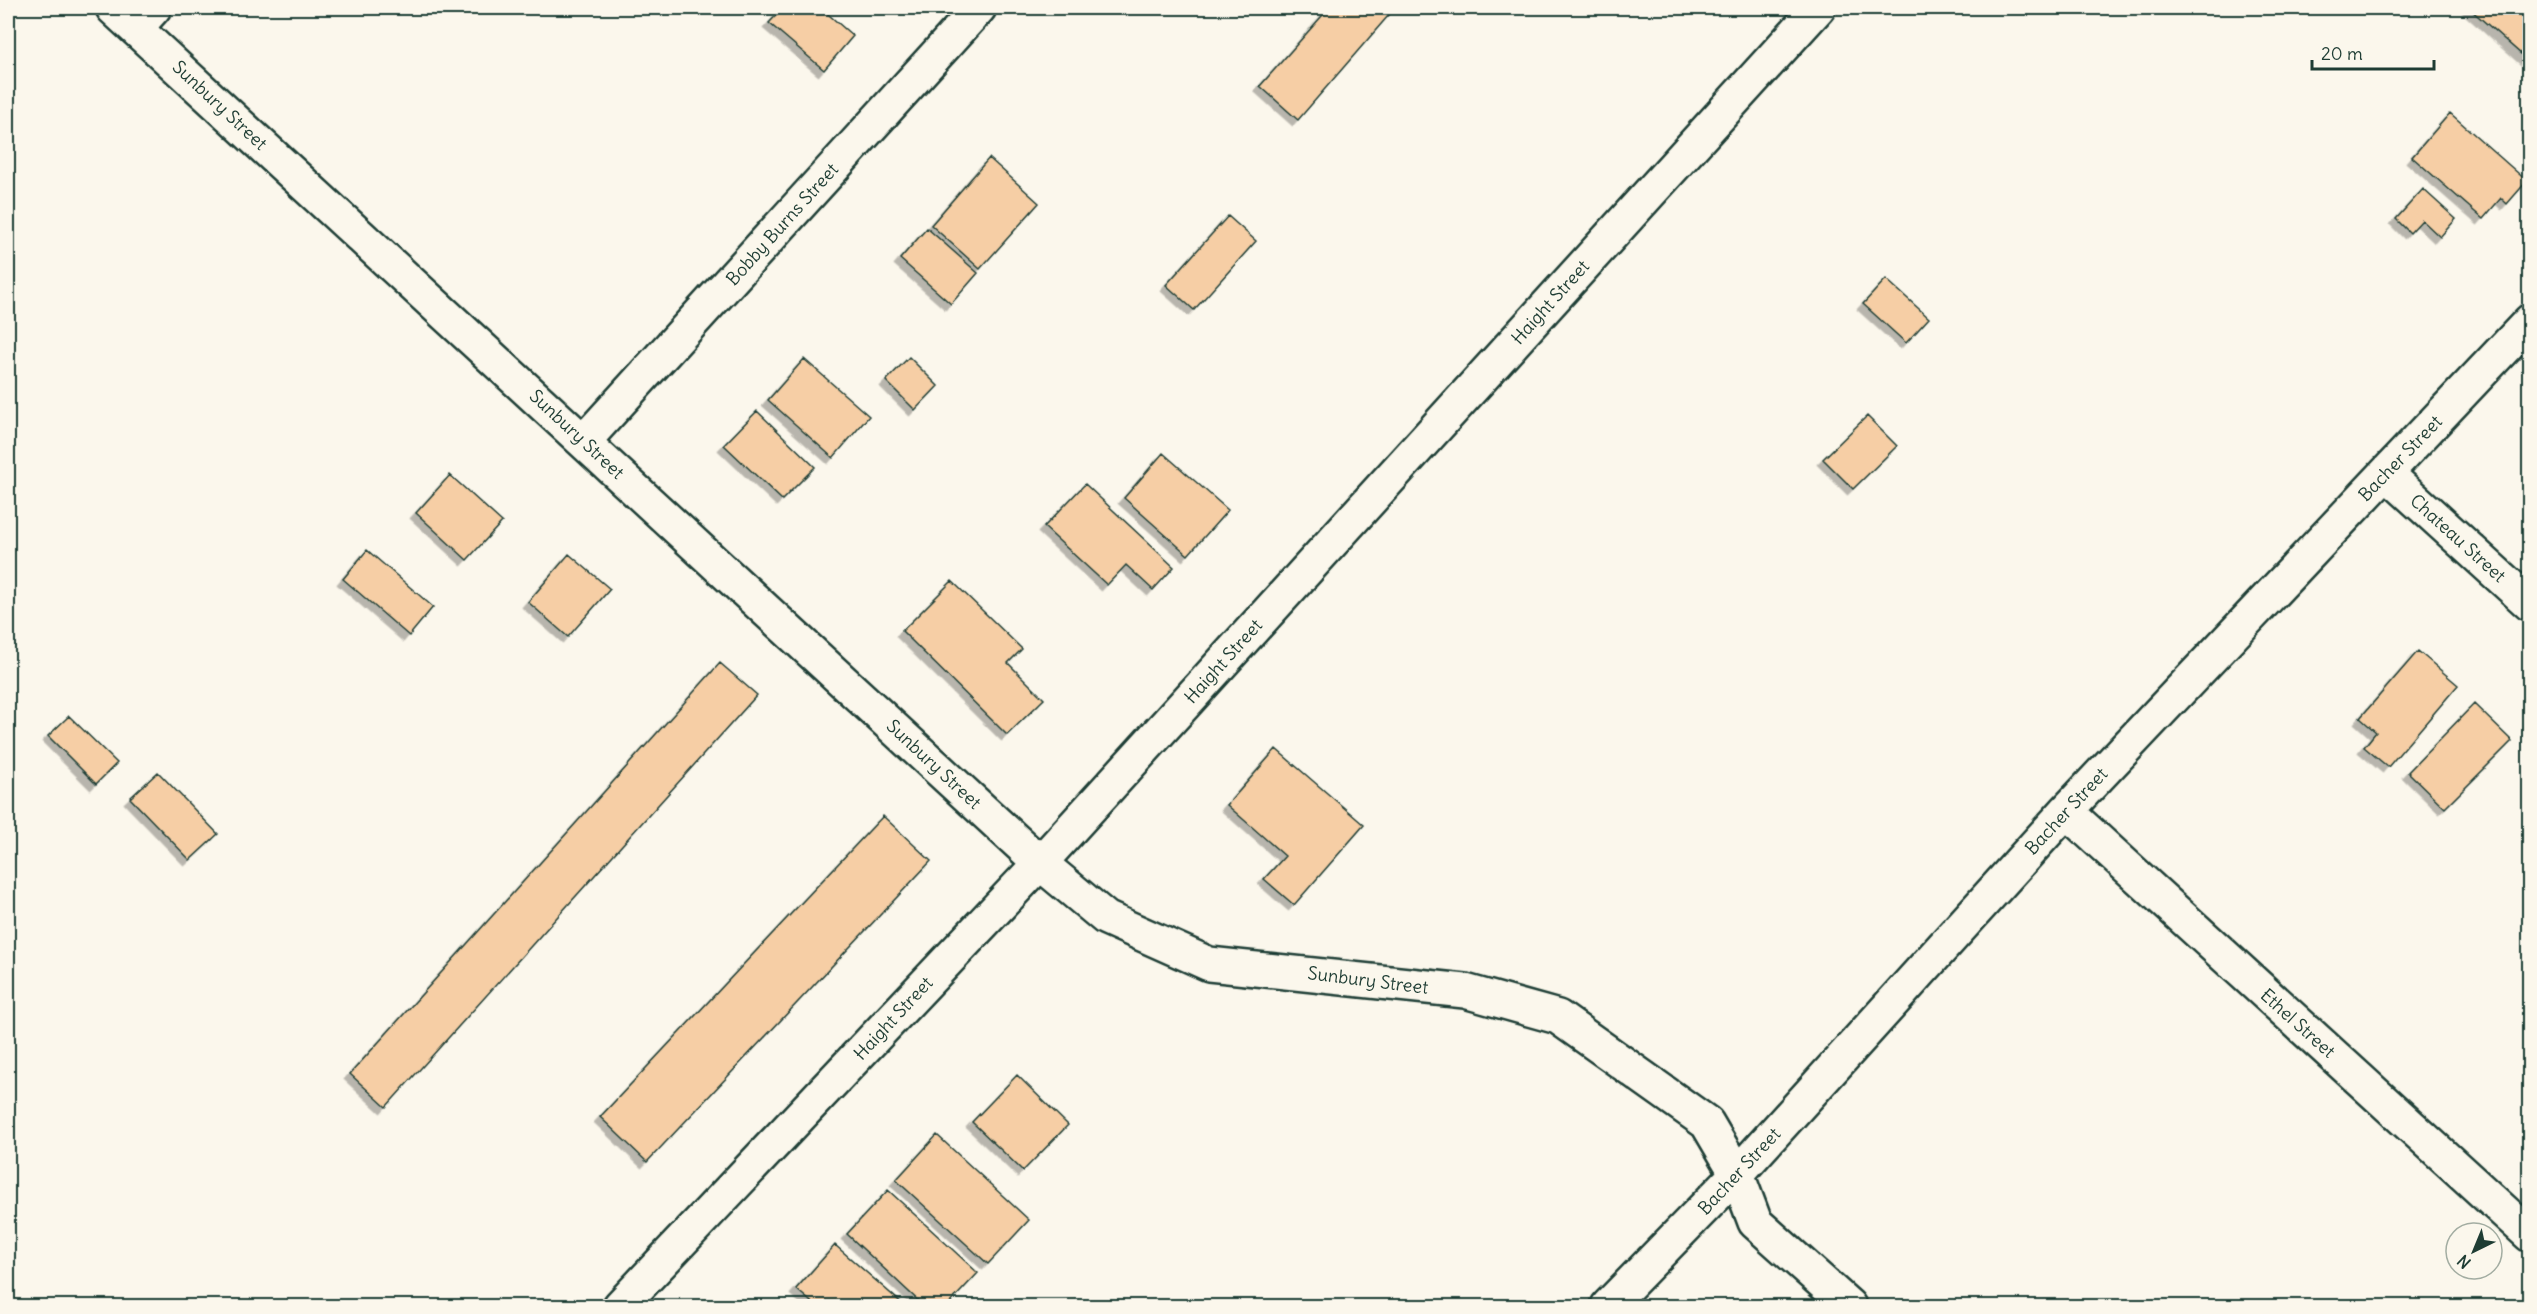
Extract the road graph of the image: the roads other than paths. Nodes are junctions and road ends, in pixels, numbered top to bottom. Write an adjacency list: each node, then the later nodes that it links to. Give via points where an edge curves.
1 (980, 8): 5 (street, Bobby Burns Street)
2 (1818, 8): 9 (street, Haight Street)
3 (134, 14): 5 (street, Sunbury Street)
4 (2529, 321): 6 (street, Bacher Street)
5 (585, 440): 9 (street, Sunbury Street)
6 (2386, 472): 7 (street, Chateau Street); 8 (street, Bacher Street)
7 (2529, 604)
8 (2066, 811): 10 (street, Bacher Street); 11 (street, Ethel Street)
9 (1040, 862): 10 (street, Sunbury Street, via 1106,918 1209,964 1465,992 1558,1017 1707,1123); 12 (street, Haight Street)
10 (1737, 1174): 13 (street, Bacher Street); 14 (street, Sunbury Street, via 1755,1222)
11 (2529, 1235)
12 (620, 1306)
13 (1608, 1306)
14 (1849, 1306)

